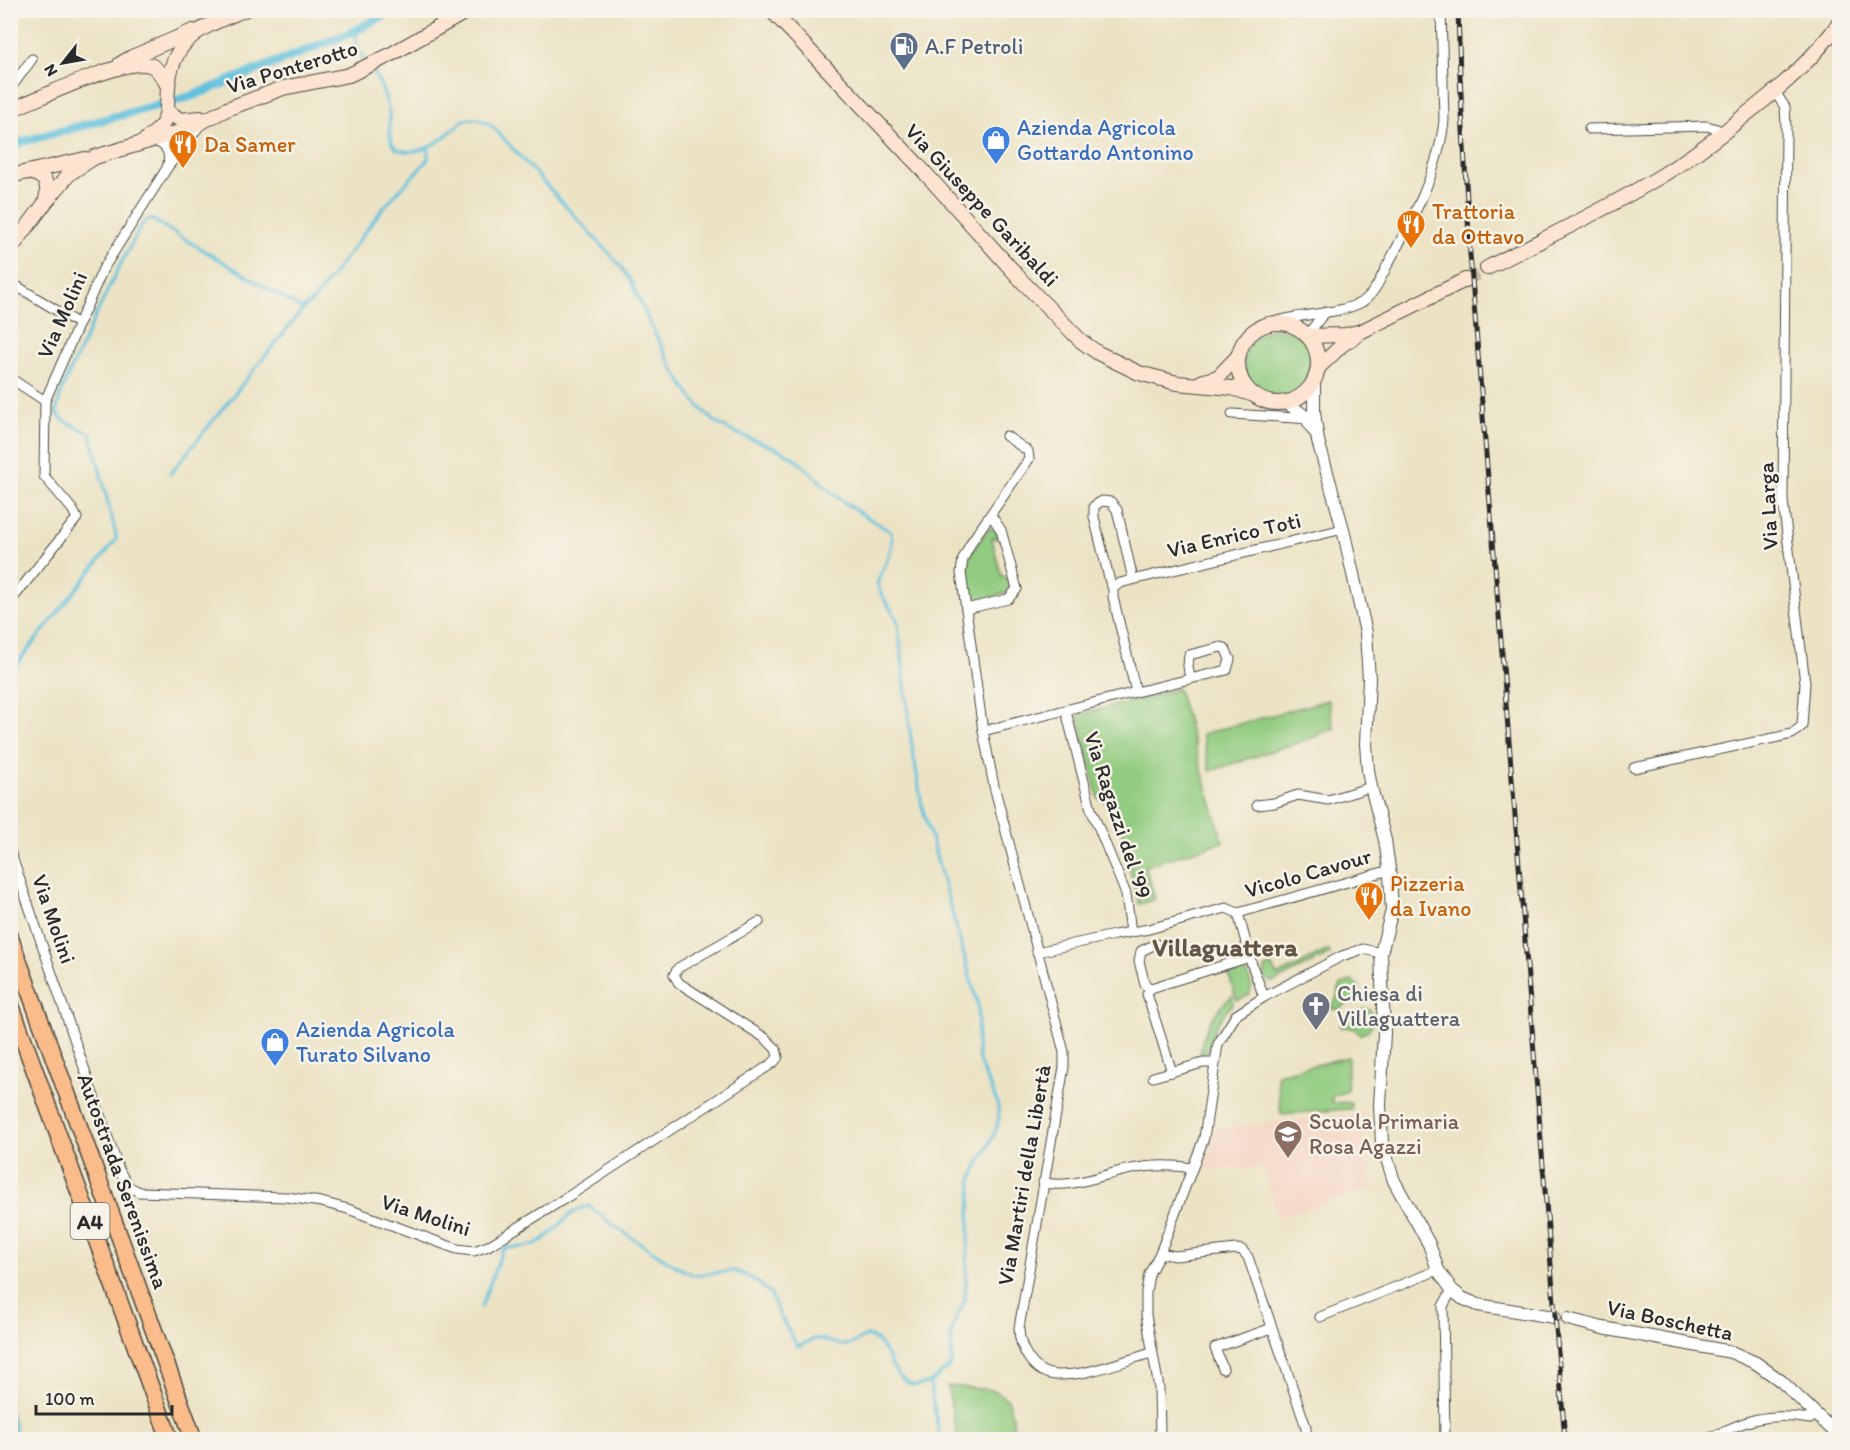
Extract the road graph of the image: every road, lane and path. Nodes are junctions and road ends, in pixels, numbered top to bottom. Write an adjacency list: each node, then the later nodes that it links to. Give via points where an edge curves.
1 (244, 10): 6 (main road)
2 (469, 10): 14 (main road, Via Ponterotto, via 359,71 339,79 283,88)
3 (771, 10): 37 (main road, Via Giuseppe Garibaldi, via 1081,341 1139,374)
4 (1441, 10): 28 (street, via 1444,120 1443,138 1433,168 1412,221 1374,290 1362,302)
5 (1839, 22): 11 (main road, via 1813,57)
6 (214, 23): 8 (main road); 9 (main road, via 187,40 173,63)
7 (32, 59): 10 (street)
8 (110, 70): 9 (main road, via 141,64 152,66); 12 (main road)
9 (168, 87): 13 (main road)
10 (10, 89)
11 (1774, 92): 16 (main road); 54 (street, Via Larga, via 1785,107 1783,501 1805,683 1802,726 1792,734)
12 (12, 107)
13 (168, 110): 14 (main road, Via Ponterotto, via 180,120); 18 (main road, Via Ponterotto, via 161,126)
14 (206, 118): 17 (main road, Via Ponterotto, via 186,130); 20 (street, Via Molini)
15 (1589, 129): 16 (street, via 1707,126)
16 (1722, 134): 25 (main road, via 1651,182)
17 (151, 141): 18 (main road, Via Ponterotto); 20 (street, via 159,142 167,150)
18 (137, 146): 19 (main road, Via Ponterotto)
19 (95, 157): 21 (main road); 23 (main road, Via Ponterotto, via 70,173)
20 (167, 168): 29 (street, Via Molini, via 103,269)
21 (26, 171): 22 (main road); 23 (main road, via 45,180)
22 (10, 176)
23 (45, 203): 24 (main road, Via Ponterotto)
24 (10, 250)
25 (1487, 268)
26 (1465, 280): 31 (main road)
27 (10, 282): 29 (street)
28 (1327, 311): 30 (street); 32 (street); 33 (street, via 1322,324)
29 (79, 324): 39 (street, Via Molini)
30 (1268, 324): 32 (main road, via 1290,325); 34 (main road, via 1249,335)
31 (1362, 331): 33 (main road); 35 (main road, via 1343,344)
32 (1307, 336): 33 (main road); 35 (main road, via 1317,356)
33 (1332, 336)
34 (1239, 355): 37 (main road, Via Giuseppe Garibaldi, via 1218,377); 38 (main road, via 1241,377)
35 (1316, 374): 40 (main road, via 1307,391); 42 (street)
36 (10, 378): 39 (street)
37 (1190, 385): 38 (main road, Via Giuseppe Garibaldi, via 1232,388)
38 (1254, 395): 40 (main road, via 1275,403)
39 (45, 400): 48 (street, Via Molini, via 44,476 77,518)
40 (1286, 402): 42 (street)
41 (1233, 414): 42 (street)
42 (1311, 419): 45 (street)
43 (1006, 436): 44 (street, Via Martiri della Libertà, via 1028,451 1029,459)
44 (991, 515): 49 (street, Via Martiri della Libertà, via 963,559); 49 (street, via 1001,530 1017,588 1008,598)
45 (1343, 529): 46 (street, Via Enrico Toti); 55 (street, via 1366,633 1366,744)
46 (1133, 579): 47 (street, Via Enrico Toti); 47 (street, via 1117,510 1111,502 1102,501 1094,506 1094,517)
47 (1113, 588): 51 (street)
48 (10, 602)
49 (966, 609): 53 (street, Via Martiri della Libertà)
50 (1190, 679): 50 (street, via 1189,655 1221,647 1229,653 1227,670); 51 (street)
51 (1136, 692): 52 (street)
52 (1066, 711): 53 (street); 61 (street, Via Ragazzi del '99, via 1091,809 1126,894)
53 (983, 731): 64 (street, Via Martiri della Libertà)
54 (1634, 768)
55 (1371, 787): 56 (street, via 1328,800 1298,795); 58 (street)
56 (1257, 805)
57 (10, 851): 60 (street, Via Molini, via 119,1170 128,1186 139,1192 287,1197 321,1202 457,1249 474,1251 569,1196 773,1063 778,1057 776,1048 765,1038 679,983 674,975 678,968)
58 (1390, 870): 59 (street, Vicolo Cavour); 65 (street, via 1392,910)
59 (1238, 914): 61 (street, Vicolo Cavour, via 1226,908); 66 (street)
60 (759, 922)
61 (1131, 932): 64 (street, Vicolo Cavour)
62 (10, 938): 87 (highway, Autostrada Serenissima / A4)
63 (1156, 944): 67 (street, via 1141,951 1138,961 1145,985)
64 (1037, 952): 74 (street, Via Martiri della Libertà, via 1064,1052)
65 (1381, 952): 68 (street, via 1363,950 1342,956); 76 (street, via 1383,1143 1394,1181 1426,1238)
66 (1250, 957): 67 (street); 68 (street)
67 (1151, 988): 71 (street, via 1147,994)
68 (1264, 997): 70 (street, via 1236,1015 1227,1026 1218,1044)
69 (10, 1003): 86 (highway, Autostrada Serenissima / A4)
70 (1215, 1063): 71 (street); 73 (street, via 1204,1138)
71 (1172, 1072): 72 (street)
72 (1153, 1077)
73 (1192, 1168): 74 (street, via 1168,1164 1058,1185); 75 (street)
74 (1043, 1182): 82 (street, Via Martiri della Libertà, via 1019,1328 1019,1340 1028,1359 1054,1375)
75 (1160, 1253): 81 (street, via 1175,1256 1242,1250 1248,1257); 82 (street, via 1149,1274 1146,1292)
76 (1438, 1270): 77 (street); 78 (street)
77 (1452, 1290): 79 (street, via 1478,1305); 90 (street, via 1443,1306)
78 (1320, 1317)
79 (1554, 1317)
80 (1568, 1319): 84 (street, Via Boschetta, via 1731,1352 1756,1363 1781,1381)
81 (1272, 1328): 83 (street, via 1215,1348); 89 (street, via 1306,1428)
82 (1152, 1353): 88 (street, via 1159,1388)
83 (1223, 1369)
84 (1816, 1414): 85 (street, Via Boschetta); 91 (street, via 1810,1419 1766,1416 1736,1424)
85 (1839, 1437)
86 (170, 1440)
87 (194, 1440)
88 (1158, 1440)
89 (1303, 1440)
90 (1445, 1440)
91 (1706, 1440)

